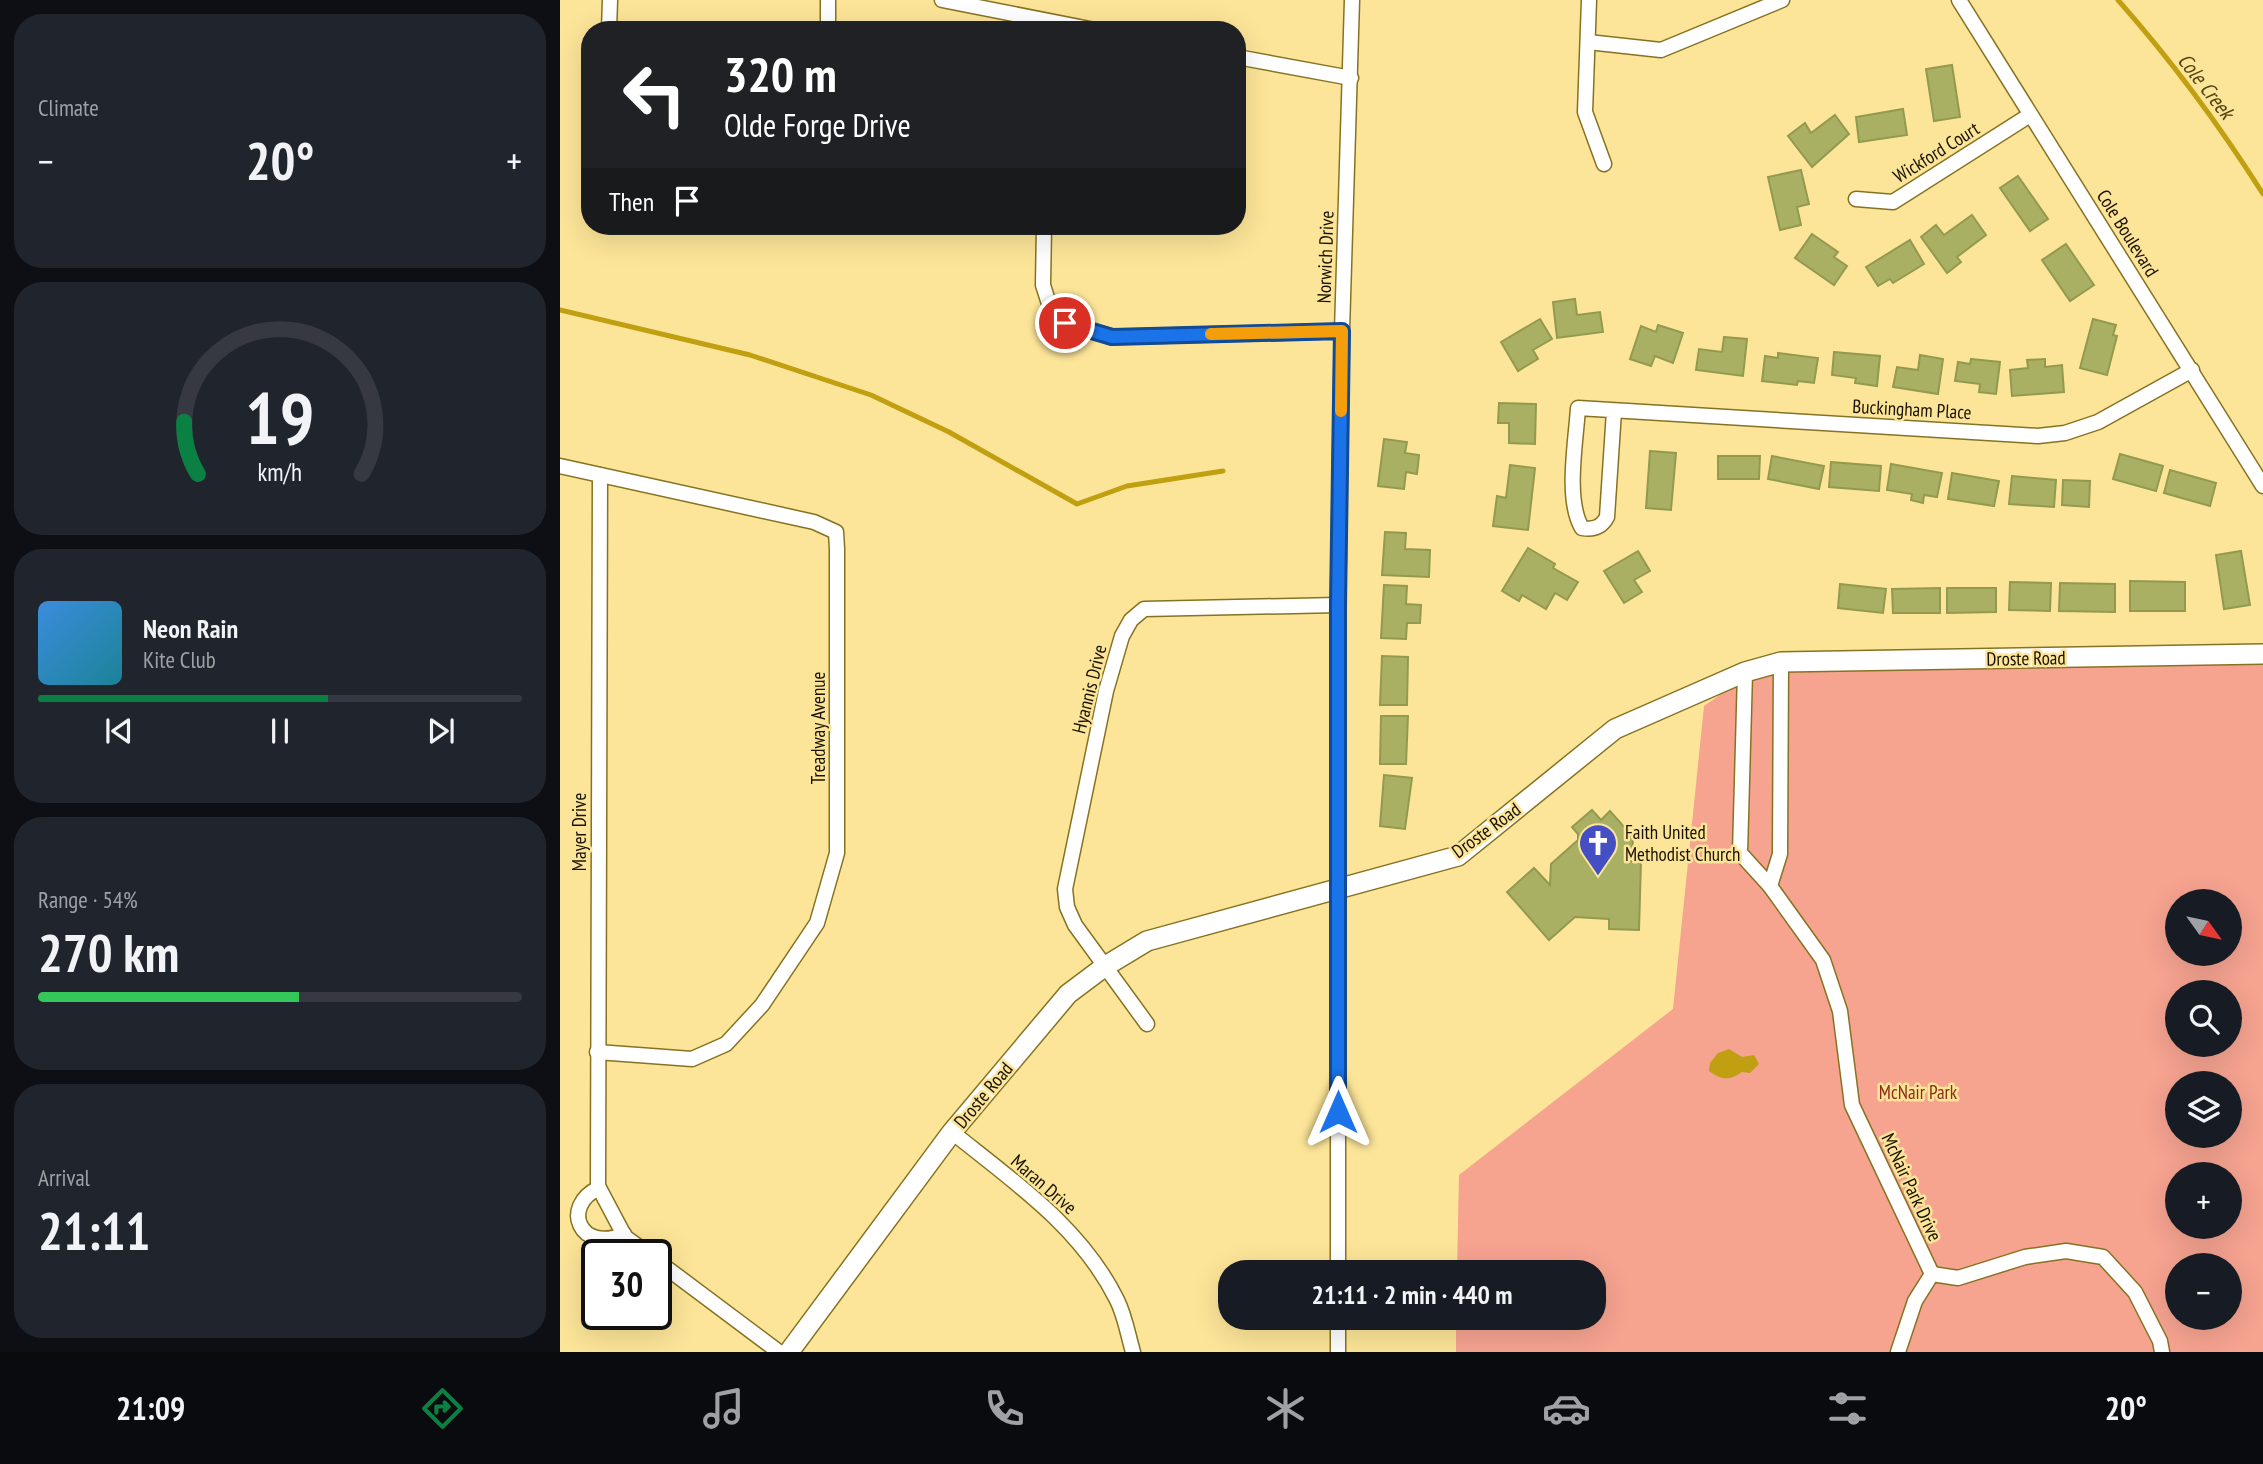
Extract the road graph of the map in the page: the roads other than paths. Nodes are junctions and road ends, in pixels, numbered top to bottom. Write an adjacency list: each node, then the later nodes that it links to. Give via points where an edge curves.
1 (610, 0): 8 (street)
2 (828, 0): 9 (street)
3 (942, 0): 10 (street)
4 (1352, 0): 13 (street, Norwich Drive)
5 (1589, 0): 11 (street)
6 (1783, 0): 11 (street, via 1661,50)
7 (1959, 0): 14 (street, Cole Boulevard)
8 (609, 21)
9 (828, 21)
10 (1031, 21)
11 (1588, 41): 15 (street, via 1585,112)
12 (1246, 59): 13 (street)
13 (1351, 78): 18 (street, Norwich Drive)
14 (2030, 115): 16 (street, Wickford Court, via 1893,202); 19 (street, Cole Boulevard)
15 (1604, 163)
16 (1856, 199)
17 (1044, 235): 18 (street, via 1043,285 1050,307 1065,323 1112,337)
18 (1342, 331): 24 (street, Norwich Drive)
19 (2192, 370): 20 (street, Buckingham Place, via 2098,422 2038,436); 23 (street, Cole Boulevard)
20 (1614, 411): 20 (street, Buckingham Place, via 1578,408 1573,494 1575,516 1582,528 1592,530 1606,517)
21 (560, 466): 22 (street, Treadway Avenue)
22 (600, 475): 32 (street, Mayer Drive); 32 (street, Treadway Avenue, via 814,522 836,531 837,853 817,923 762,1005 726,1044 692,1059)
23 (2263, 486)
24 (1338, 605): 29 (street, Norwich Drive); 30 (street, Hyannis Drive, via 1144,609 1131,620 1106,691 1065,889 1075,925)
25 (2263, 654): 26 (street, Droste Road)
26 (1781, 662): 27 (street, Droste Road); 28 (street, via 1780,854)
27 (1745, 672): 28 (street, McNair Park Drive, via 1740,853); 29 (street, Droste Road, via 1615,729 1458,856)
28 (1770, 886): 39 (street, McNair Park Drive, via 1823,960 1840,1011 1852,1105)
29 (1338, 887): 30 (street, Droste Road, via 1147,941); 37 (street, Norwich Drive)
30 (1104, 967): 31 (street, Hyannis Drive); 33 (street, Droste Road, via 1068,993)
31 (1147, 1024)
32 (597, 1052): 34 (street, Mayer Drive)
33 (952, 1132): 42 (street, Droste Road); 43 (street, Maran Drive, via 1059,1219 1091,1257 1118,1302)
34 (599, 1188): 35 (street, Mayer Drive); 35 (street, via 585,1193 575,1210 575,1225 597,1239 611,1240)
35 (624, 1234): 36 (street, Mayer Drive)
36 (630, 1239)
37 (1338, 1260)
38 (672, 1272): 41 (street)
39 (1932, 1274): 45 (street, via 1915,1301); 46 (street, via 1958,1278 2025,1257 2066,1251 2103,1257 2135,1292)
40 (1338, 1330): 44 (street)
41 (779, 1352)
42 (789, 1352)
43 (1133, 1352)
44 (1338, 1352)
45 (1898, 1352)
46 (2162, 1352)

